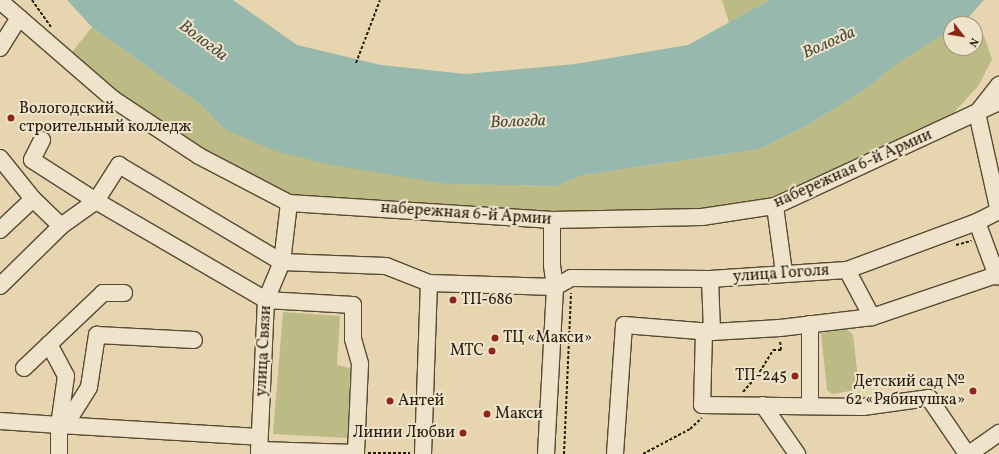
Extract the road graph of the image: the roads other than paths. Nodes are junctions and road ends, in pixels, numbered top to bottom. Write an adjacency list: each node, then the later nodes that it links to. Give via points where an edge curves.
1 (0, 1): 2 (street, набережная 6-й Армии)
2 (19, 18): 3 (street); 13 (street, набережная 6-й Армии, via 113,99 199,156)
3 (0, 48)
4 (999, 85): 6 (street, набережная 6-й Армии)
5 (999, 102): 6 (street, набережная 6-й Армии)
6 (977, 113): 14 (street, набережная 6-й Армии); 15 (street)
7 (42, 140): 9 (street)
8 (0, 158): 10 (street)
9 (32, 160): 10 (street); 12 (street)
10 (12, 174): 11 (street)
11 (33, 199): 18 (street); 19 (street)
12 (96, 201): 18 (street); 20 (street, via 118,165); 29 (street)
13 (289, 203): 16 (street, набережная 6-й Армии); 20 (street, улица Связи)
14 (775, 206): 16 (street, набережная 6-й Армии, via 702,217); 22 (street)
15 (999, 212): 17 (street, улица Гоголя)
16 (552, 220): 27 (street, via 552,266)
17 (977, 222): 21 (street, улица Гоголя); 23 (street)
18 (61, 226): 26 (street)
19 (0, 230)
20 (282, 262): 25 (street, via 386,266); 29 (street, улица Связи)
21 (846, 270): 22 (street, улица Гоголя); 30 (street)
22 (784, 274): 24 (street, улица Гоголя)
23 (998, 275): 30 (street)
24 (710, 279): 27 (street, улица Гоголя, via 572,278); 32 (street)
25 (429, 283): 27 (street); 42 (street)
26 (0, 286)
27 (555, 287): 44 (street)
28 (124, 293): 34 (street, via 103,293)
29 (266, 300): 41 (street, улица Связи); 41 (street, via 353,305 353,339 360,364 356,453)
30 (872, 317): 31 (street)
31 (810, 324): 32 (street); 37 (street)
32 (708, 331): 36 (street, via 702,405); 45 (street, via 624,325)
33 (194, 340): 39 (street, via 97,335 89,387 71,416)
34 (49, 344): 35 (street); 39 (street, via 66,376)
35 (24, 368)
36 (763, 405): 37 (street); 46 (street)
37 (810, 406): 47 (street, via 863,408 929,398)
38 (0, 421): 39 (street)
39 (59, 425): 41 (street); 43 (street)
40 (999, 433): 47 (street)
41 (259, 447)
42 (423, 453)
43 (58, 454)
44 (546, 454)
45 (615, 454)
46 (797, 454)
47 (968, 454)

